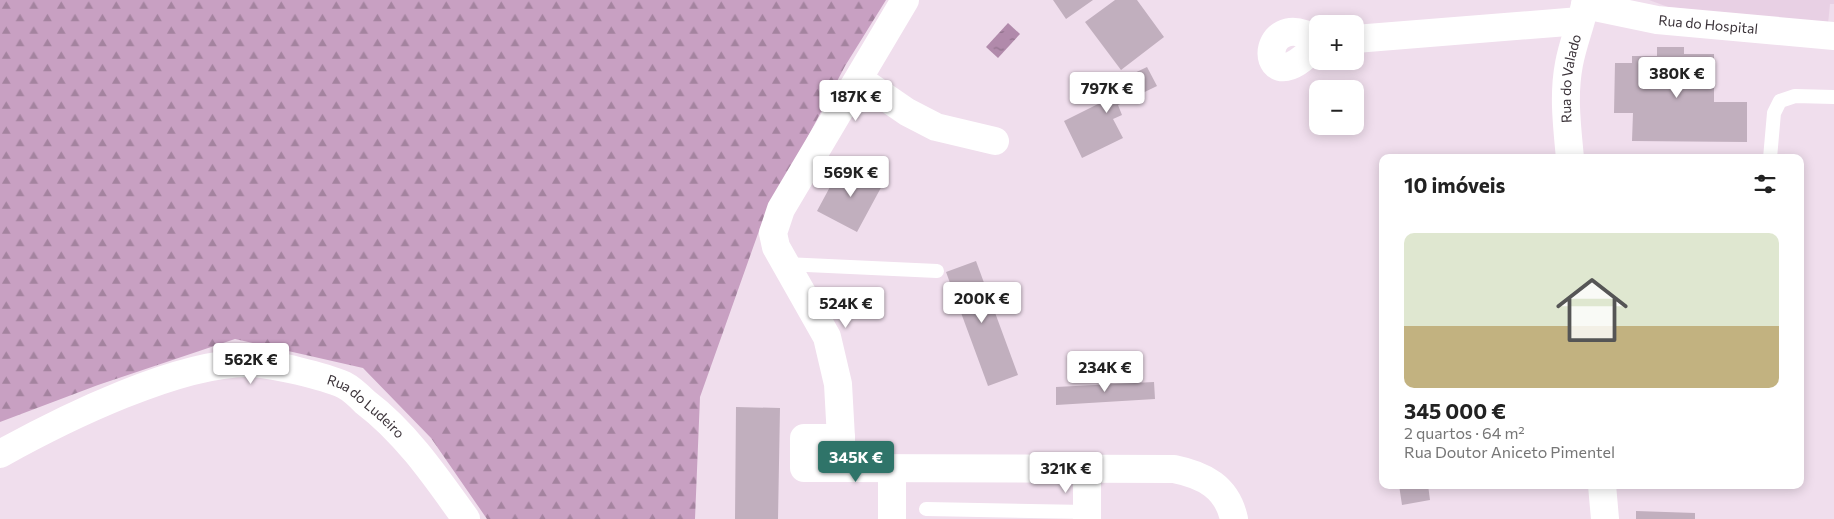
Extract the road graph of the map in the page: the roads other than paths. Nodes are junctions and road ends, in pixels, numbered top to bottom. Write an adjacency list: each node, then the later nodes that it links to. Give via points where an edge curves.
1 (905, 0): 5 (street)
2 (1584, 8): 3 (street, Rua do Hospital, via 1657,20); 4 (street, Rua do Hospital); 8 (street, Rua do Valado, via 1565,99)
3 (1834, 36)
4 (1364, 38)
5 (859, 79): 7 (street, via 907,112 936,127); 10 (street, via 777,217 773,240)
6 (1834, 98): 9 (lane, via 1795,96 1780,101 1774,113)
7 (995, 141)
8 (1570, 154)
9 (1770, 154)
10 (785, 264): 11 (lane); 12 (street, via 821,324 832,351 838,384)
11 (937, 271)
12 (841, 438): 14 (street); 14 (street, via 804,438 804,468)
13 (0, 454): 20 (street, Rua do Ludeiro, via 148,385 206,368 252,363 299,372 345,386 388,419 428,466)
14 (840, 468): 15 (street)
15 (892, 468): 16 (street); 21 (street)
16 (1087, 468): 19 (street); 22 (street, via 1160,468 1188,472 1214,484 1227,500)
17 (1602, 489): 23 (street)
18 (926, 509): 19 (lane)
19 (1087, 515)
20 (466, 519)
21 (892, 519)
22 (1234, 519)
23 (1605, 519)

